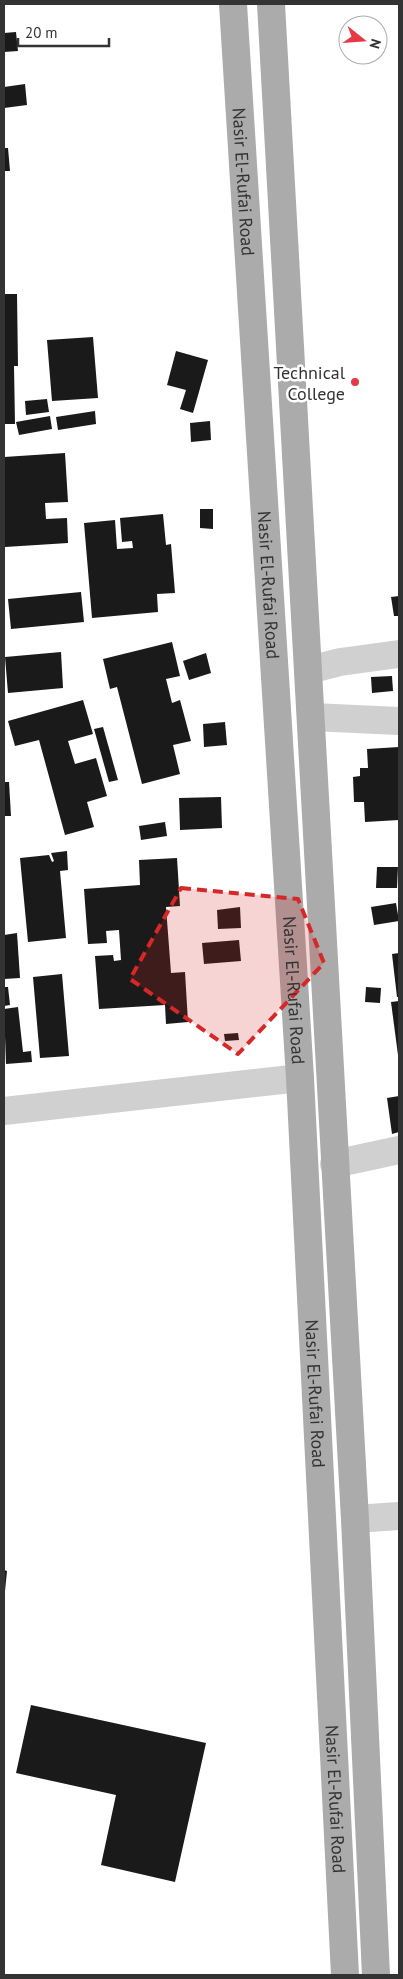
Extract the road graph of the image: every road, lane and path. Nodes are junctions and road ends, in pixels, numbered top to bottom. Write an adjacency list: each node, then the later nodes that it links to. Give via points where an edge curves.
1 (233, 4): 7 (main road, Nasir El-Rufai Road)
2 (270, 4): 4 (main road, Nasir El-Rufai Road)
3 (399, 654): 4 (street)
4 (308, 670): 5 (main road, Nasir El-Rufai Road)
5 (312, 717): 6 (street); 10 (main road, Nasir El-Rufai Road)
6 (399, 721)
7 (300, 1078): 8 (street); 14 (main road, Nasir El-Rufai Road)
8 (4, 1112)
9 (399, 1150): 10 (street)
10 (334, 1164): 12 (main road, Nasir El-Rufai Road)
11 (399, 1516): 12 (street)
12 (355, 1519): 13 (main road, Nasir El-Rufai Road)
13 (357, 1548): 14 (main road); 16 (main road, Nasir El-Rufai Road)
14 (324, 1549): 15 (main road, Nasir El-Rufai Road)
15 (345, 1975)
16 (376, 1975)

